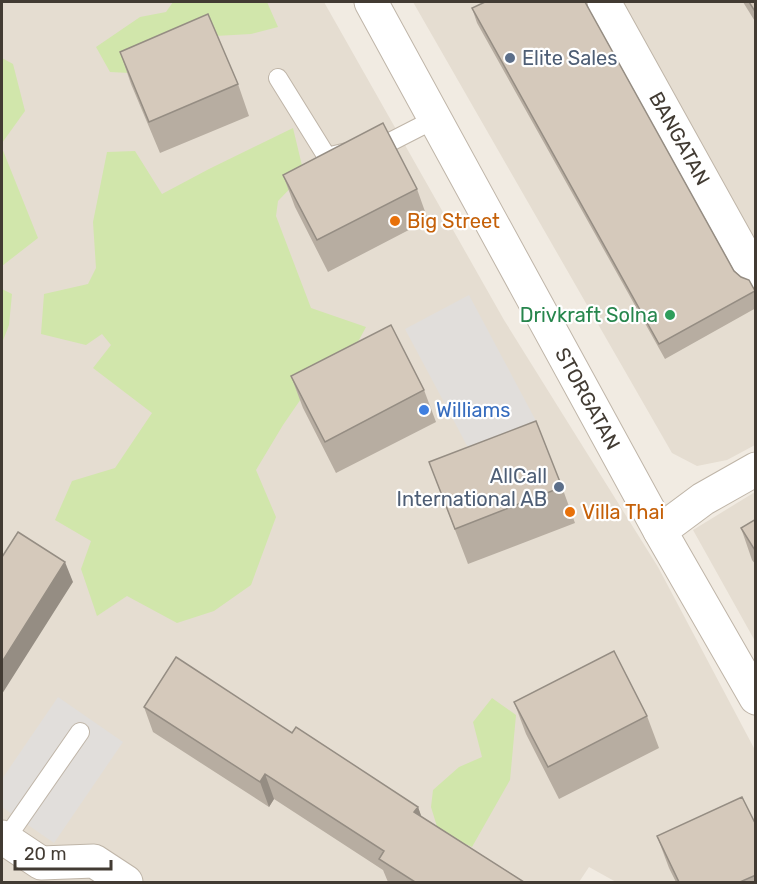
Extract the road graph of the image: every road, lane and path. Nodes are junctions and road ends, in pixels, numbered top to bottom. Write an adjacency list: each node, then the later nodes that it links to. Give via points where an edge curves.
1 (371, 2): 4 (street, STORGATAN)
2 (604, 2): 5 (street, BANGATAN)
3 (278, 78): 4 (lane, via 327,157 392,141)
4 (435, 119): 7 (street, STORGATAN)
5 (756, 276)
6 (756, 469): 7 (street)
7 (660, 531): 8 (street, STORGATAN)
8 (756, 698)
9 (80, 732): 10 (lane)
10 (3, 838): 11 (street)
11 (44, 873): 12 (street, via 94,861)
12 (126, 882)

